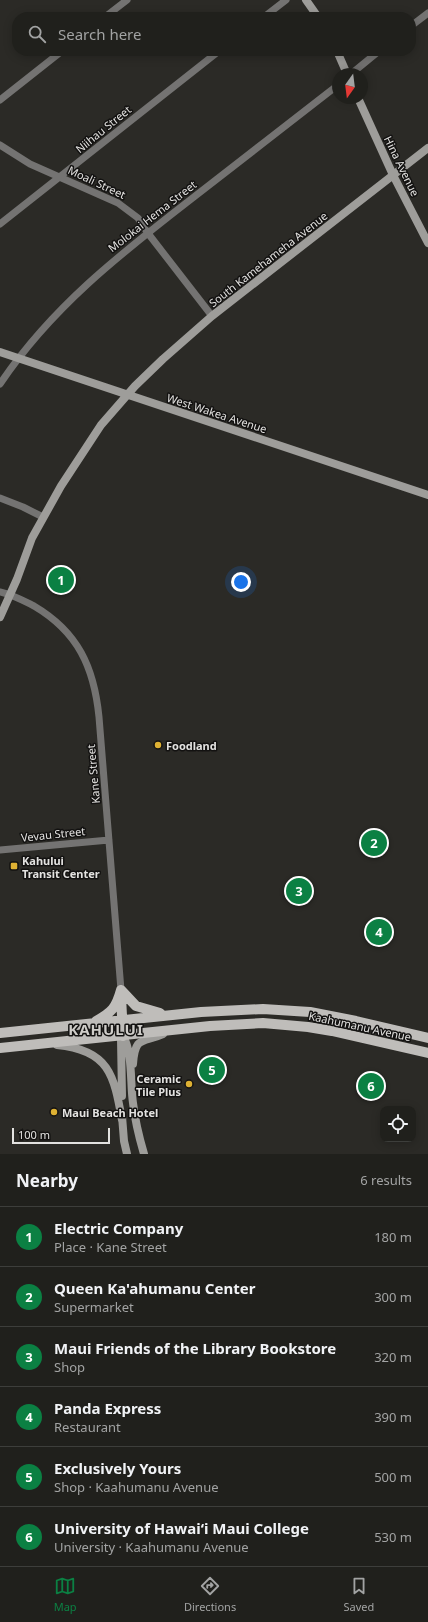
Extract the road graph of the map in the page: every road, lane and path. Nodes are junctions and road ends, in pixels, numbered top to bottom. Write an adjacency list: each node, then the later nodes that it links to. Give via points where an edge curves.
1 (127, 0): 4 (street)
2 (286, 0): 5 (street)
3 (306, 0): 6 (street)
4 (111, 12)
5 (270, 12)
6 (314, 12)
7 (428, 13): 8 (street)
8 (416, 22)
9 (56, 56): 16 (street)
10 (213, 56): 21 (street, Niihau Street, via 70,170)
11 (338, 56): 13 (street)
12 (373, 56): 14 (street)
13 (344, 68)
14 (358, 68)
15 (332, 90): 23 (street, Molokai Hema Street)
16 (0, 100)
17 (361, 104): 20 (street, Hina Avenue)
18 (0, 145): 21 (street, Moali Street, via 30,164)
19 (428, 148): 20 (street, South Kamehameha Avenue)
20 (393, 175): 24 (street, Hina Avenue); 25 (street, South Kamehameha Avenue)
21 (59, 176): 22 (street, Niihau Street); 23 (street, Moali Street, via 122,205 138,218)
22 (0, 224)
23 (147, 232): 25 (street, Moali Street); 27 (street, Molokai Hema Street, via 93,278)
24 (428, 243)
25 (212, 316): 29 (street, South Kamehameha Avenue, via 163,359)
26 (0, 352): 27 (street, West Wakea Avenue)
27 (18, 358): 28 (street, Molokai Hema Street); 29 (street, West Wakea Avenue)
28 (0, 384)
29 (128, 395): 30 (street, West Wakea Avenue); 32 (street, South Kamehameha Avenue, via 101,425)
30 (428, 495)
31 (0, 498): 32 (street)
32 (42, 517): 34 (street, South Kamehameha Avenue)
33 (0, 592): 34 (street, Kane Street)
34 (10, 594): 35 (street, South Kamehameha Avenue); 36 (street, Kane Street, via 60,624 74,640 88,667 98,707)
35 (0, 617)
36 (109, 840): 37 (street, Vevau Street); 38 (street, Kane Street)
37 (0, 850)
38 (121, 990): 39 (main road, via 136,1006); 40 (main road); 41 (main road, via 113,1010)
39 (169, 1015): 40 (main road, Kaahumanu Avenue); 45 (main road, Kaahumanu Avenue, via 263,1009 310,1012)
40 (122, 1020): 41 (main road, Kaahumanu Avenue); 44 (main road)
41 (91, 1023): 43 (main road, Kaahumanu Avenue)
42 (167, 1031): 44 (main road, Kaahumanu Avenue); 48 (main road, Kaahumanu Avenue, via 256,1024 308,1027); 49 (street, via 137,1044)
43 (0, 1032)
44 (123, 1036): 46 (main road, Kaahumanu Avenue); 49 (street, via 127,1046); 50 (street)
45 (428, 1038)
46 (44, 1044): 47 (main road, Kaahumanu Avenue); 50 (street, via 77,1048 101,1061 115,1084)
47 (0, 1048)
48 (428, 1053)
49 (131, 1084): 52 (street, via 135,1117)
50 (122, 1120): 51 (street)
51 (127, 1154)
52 (144, 1154)

